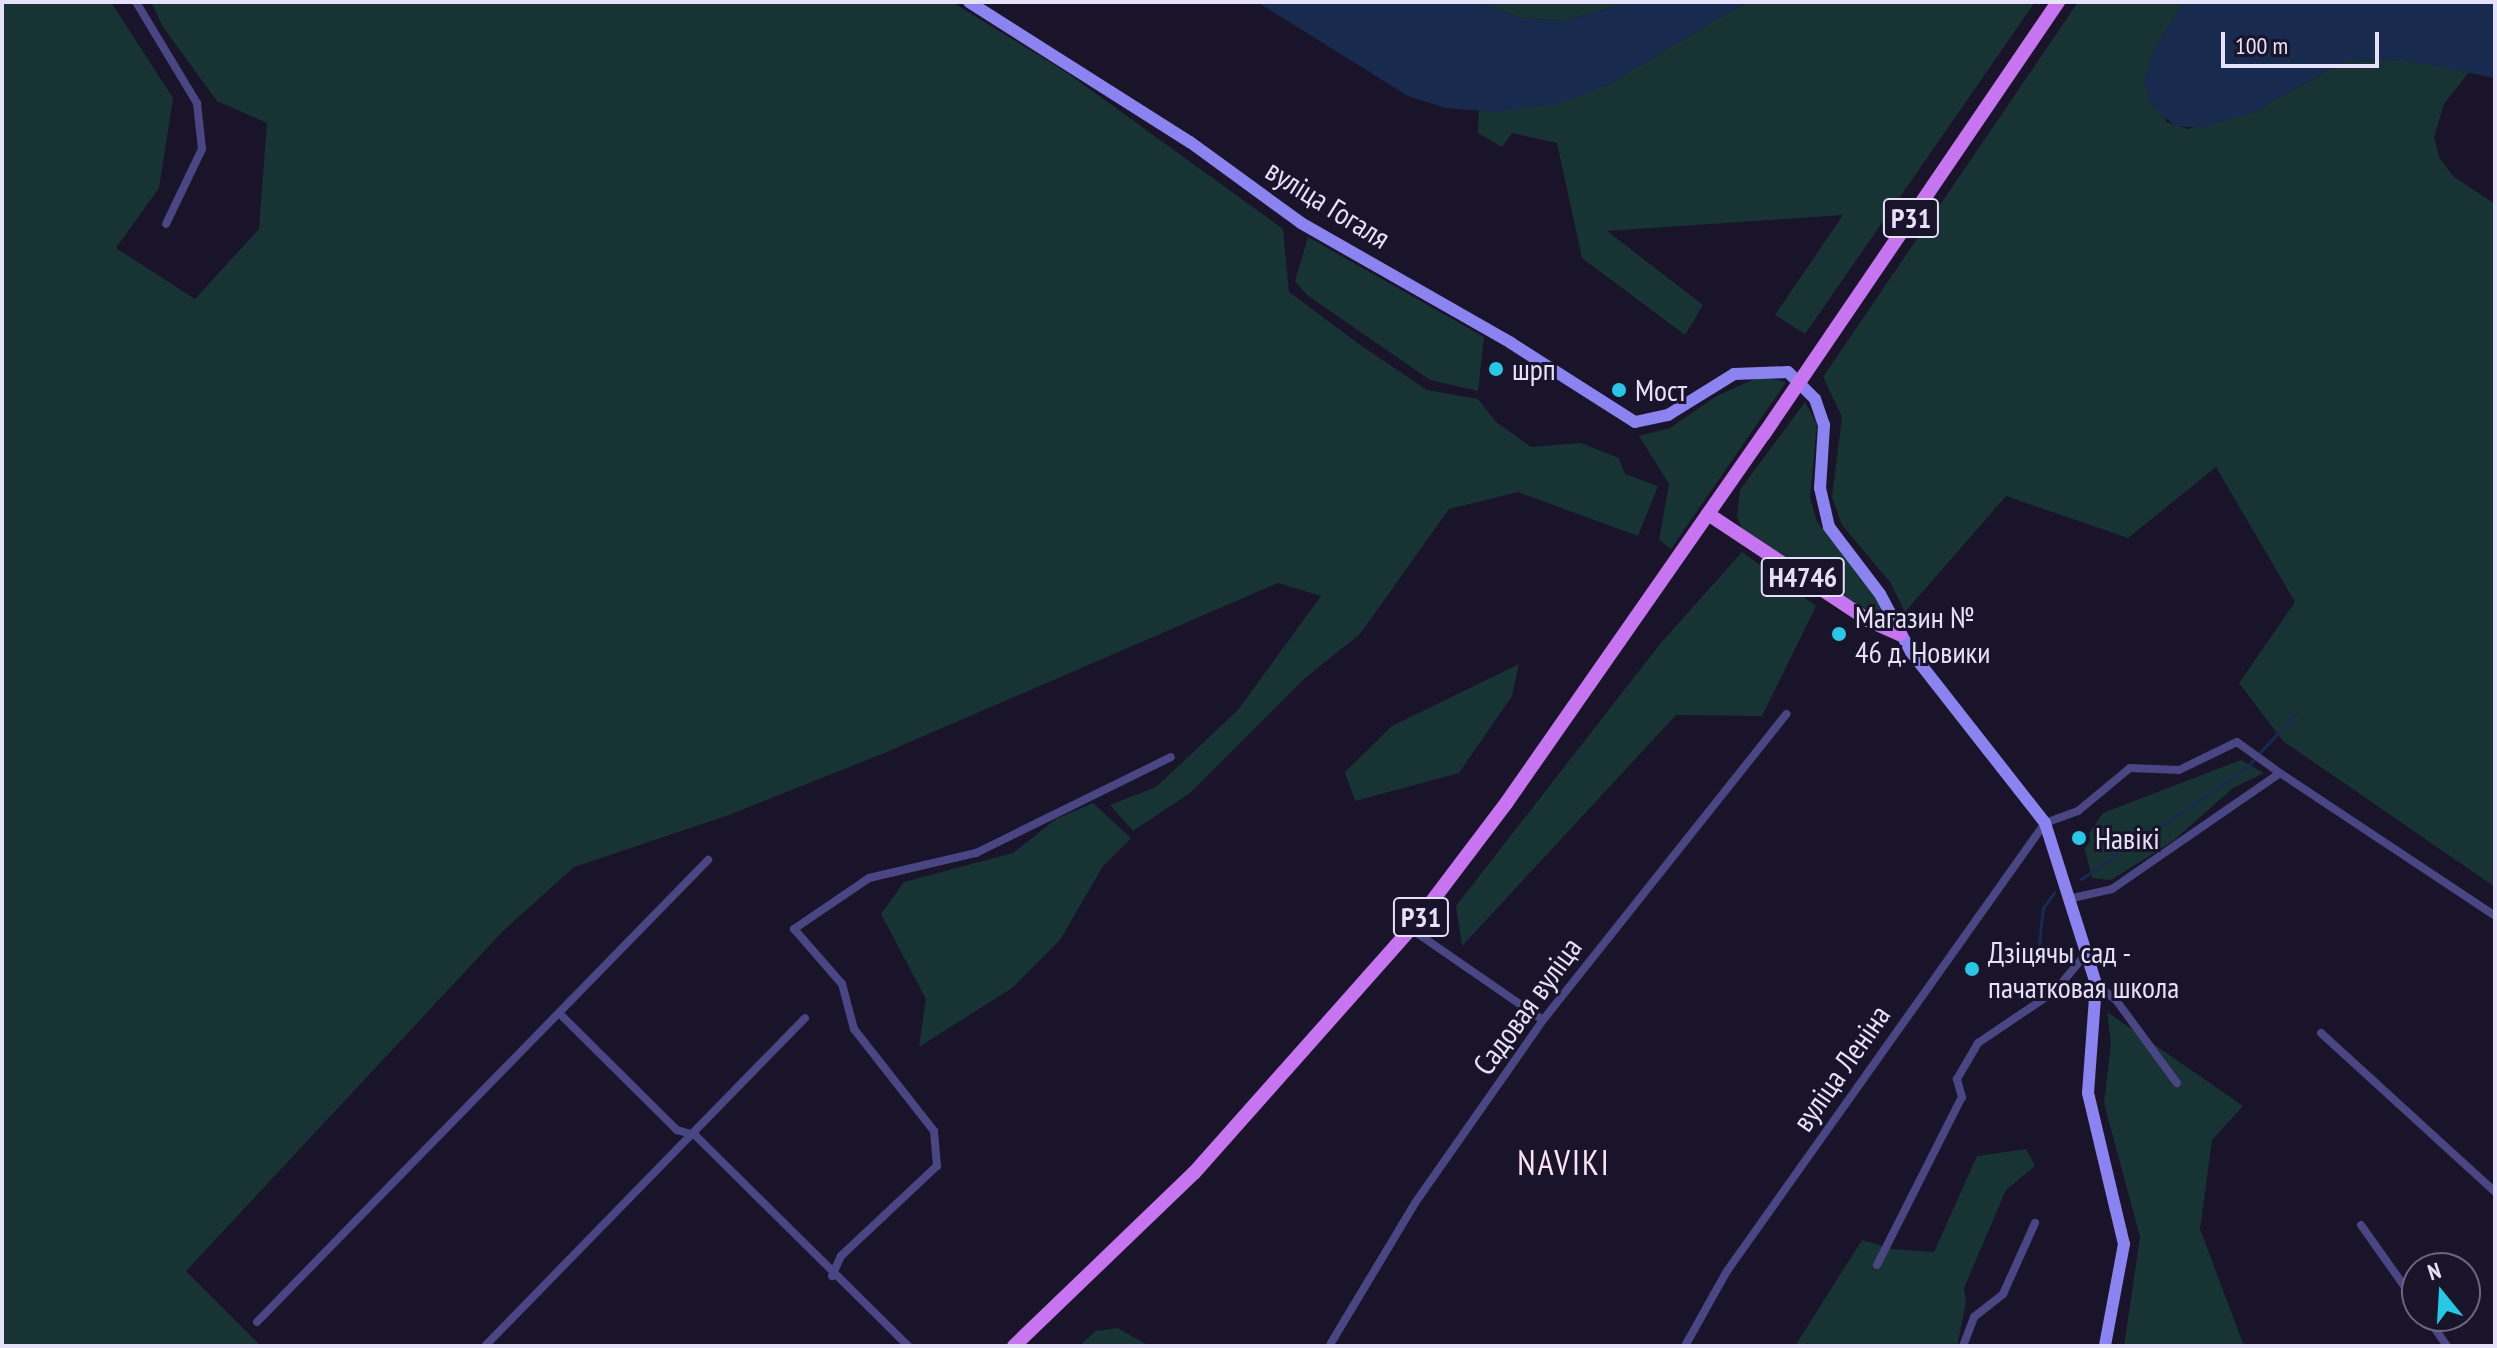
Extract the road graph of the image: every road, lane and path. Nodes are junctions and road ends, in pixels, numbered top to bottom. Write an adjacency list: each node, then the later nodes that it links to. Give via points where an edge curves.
1 (136, 2): 4 (street, via 197,103 202,149)
2 (969, 2): 6 (street, вуліца Гогаля, via 1190,142 1301,223 1511,343 1635,422 1668,415 1734,374 1788,372 1821,411 1820,488 1829,527 1880,594)
3 (2058, 2): 5 (main road, Р31, bridge)
4 (166, 224)
5 (1708, 514): 6 (main road, Н4746, via 1868,620); 14 (main road, Р31, via 1491,826)
6 (1900, 634): 10 (street, Н4746)
7 (1786, 714): 19 (street, Садовая вуліца)
8 (1171, 757): 27 (street, via 976,853 869,878 794,929 842,984 854,1029 934,1131 937,1166 841,1256)
9 (2280, 773): 10 (street, via 2237,742 2179,770 2130,768 2078,811); 12 (street, via 2112,889); 13 (street)
10 (2045, 823): 12 (street, Н4746); 34 (street, вуліца Леніна, via 1727,1271)
11 (708, 860): 17 (street)
12 (2068, 899): 15 (street, Н4746)
13 (2495, 916)
14 (1411, 929): 19 (street); 33 (main road, Р31, via 1194,1173)
15 (2085, 955): 16 (street, Н4746); 26 (street, via 2055,991 1978,1043 1957,1079 1962,1097)
16 (2096, 984): 21 (street, via 2116,1000); 36 (street, Н4746, via 2088,1093 2124,1244)
17 (560, 1014): 22 (street, via 677,1130); 29 (street)
18 (805, 1018): 22 (street)
19 (1543, 1020): 30 (street, Садовая вуліца, via 1415,1203)
20 (2321, 1033): 23 (street)
21 (2177, 1083)
22 (695, 1135): 27 (street, via 825,1259); 31 (street)
23 (2495, 1192)
24 (2035, 1223): 35 (street, via 2003,1294 1974,1317)
25 (2361, 1225): 28 (street)
26 (1877, 1265)
27 (832, 1276): 32 (street)
28 (2401, 1281)
29 (257, 1322)
30 (1331, 1343)
31 (485, 1346)
32 (908, 1346)
33 (1014, 1346)
34 (1685, 1346)
35 (1963, 1346)
36 (2105, 1346)

